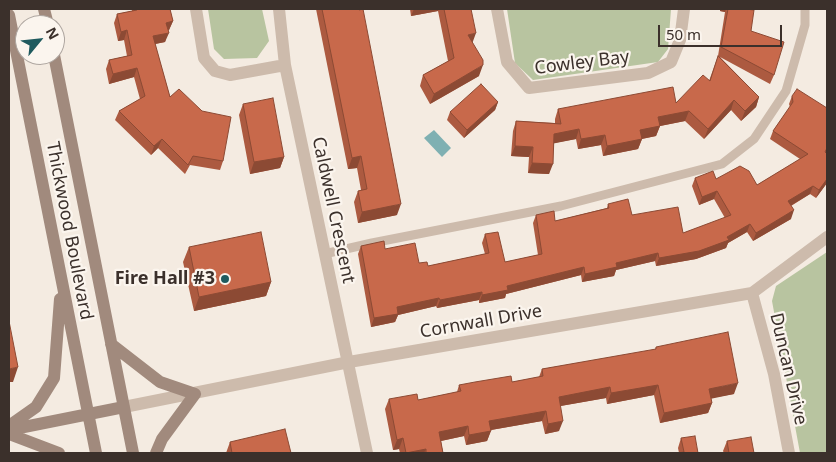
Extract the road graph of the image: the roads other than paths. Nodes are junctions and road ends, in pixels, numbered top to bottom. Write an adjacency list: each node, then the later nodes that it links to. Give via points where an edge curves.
1 (196, 9): 7 (street, via 204,58 216,71 230,75)
2 (279, 9): 7 (street, Caldwell Crescent)
3 (497, 9): 4 (street, Cowley Bay, via 507,62 529,88 648,73 671,62 680,40)
4 (684, 9)
5 (805, 9): 10 (lane, via 805,25 786,91 754,139 722,164 560,206)
6 (9, 15): 11 (main road, Thickwood Boulevard)
7 (285, 64): 10 (street, Caldwell Crescent)
8 (56, 65): 13 (main road, Thickwood Boulevard)
9 (827, 237): 12 (street, Cornwall Drive)
10 (324, 254): 14 (street, Caldwell Crescent)
11 (61, 281): 17 (main road, Thickwood Boulevard); 18 (main road, via 54,378 36,407)
12 (752, 294): 14 (street, Cornwall Drive); 25 (street, Duncan Drive, via 774,374)
13 (112, 344): 15 (main road, via 160,382); 16 (main road, Thickwood Boulevard)
14 (348, 362): 15 (street, Cornwall Drive); 24 (street, Caldwell Crescent)
15 (195, 394): 16 (street, Cornwall Drive); 23 (main road, via 162,439)
16 (124, 407): 17 (main road); 22 (main road, Thickwood Boulevard)
17 (88, 415): 18 (main road); 21 (main road, Thickwood Boulevard)
18 (9, 428)
19 (9, 434): 20 (main road)
20 (59, 453)
21 (96, 453)
22 (133, 453)
23 (156, 453)
24 (367, 453)
25 (789, 453)

